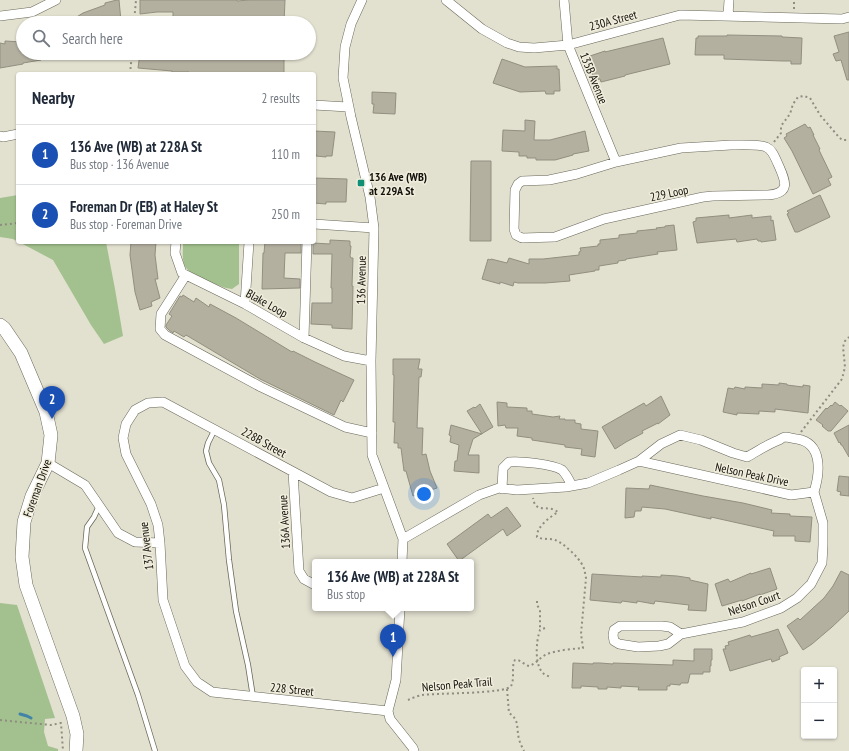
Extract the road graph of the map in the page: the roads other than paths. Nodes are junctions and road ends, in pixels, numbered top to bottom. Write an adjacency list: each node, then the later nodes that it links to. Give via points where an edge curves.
1 (56, 0): 6 (street, via 32,12)
2 (362, 0): 11 (street, 136 Avenue, via 351,24 345,47 343,78)
3 (446, 0): 9 (street, 230A Street, via 482,29 507,43 534,48)
4 (564, 0): 9 (street, 135B Avenue)
5 (729, 0): 7 (street)
6 (0, 16)
7 (728, 16): 8 (street, 230A Street, via 842,19); 9 (street, 230A Street, via 680,15)
8 (849, 17)
9 (568, 45): 14 (street, 135B Avenue)
10 (316, 105): 11 (street)
11 (348, 107): 16 (street, 136 Avenue, via 370,197)
12 (16, 134): 13 (street)
13 (0, 136)
14 (616, 162): 14 (street, 229 Loop, via 681,148 764,145 772,152 785,180 785,186 776,194 708,197 604,219 556,237 522,238 516,235 515,190 522,181 549,180)
15 (316, 224): 16 (street)
16 (374, 228): 24 (street, 136 Avenue)
17 (176, 244): 20 (street, via 175,253 182,273)
18 (249, 244): 21 (street)
19 (307, 244): 23 (street)
20 (186, 275): 21 (street, Blake Loop); 27 (street, via 161,314 160,329 165,335 261,387 345,427)
21 (245, 304): 23 (street, Blake Loop)
22 (0, 326): 29 (street, Foreman Drive, via 21,353 46,412 51,435)
23 (304, 338): 24 (street, Blake Loop, via 344,356)
24 (371, 361): 27 (street, 136 Avenue)
25 (135, 410): 26 (street, 228B Street, via 148,403 163,402); 37 (street, 137 Avenue, via 126,424 123,438 126,454 151,504 158,525)
26 (215, 429): 30 (street, 228B Street); 43 (lane, via 206,451 209,463 219,480 224,505 236,611)
27 (372, 433): 32 (street, 136 Avenue, via 372,455)
28 (639, 461): 31 (street, Nelson Peak Drive, via 588,483); 34 (street, Nelson Peak Drive, via 792,495); 34 (street, Nelson Peak Drive, via 661,444 680,435 747,457 785,437 804,440 816,453 818,471)
29 (48, 463): 35 (street, via 84,486); 45 (street, Foreman Drive, via 32,496 24,522 22,557 26,585 73,716)
30 (293, 472): 32 (street, 228B Street, via 331,492 352,498); 39 (street, 136A Avenue, via 299,571 304,579)
31 (572, 486): 33 (street, Nelson Peak Drive); 33 (street, via 566,474 560,469 510,462 503,468)
32 (384, 488): 36 (street, 136 Avenue)
33 (502, 489): 36 (street, Nelson Peak Drive, via 479,495)
34 (814, 492): 41 (street, Nelson Court, via 823,523 823,545 822,563 811,584 797,598 780,608 743,622)
35 (99, 506): 37 (street, via 118,533 135,542); 46 (lane, via 87,527 85,548 138,695)
36 (403, 538): 38 (street, 136 Avenue)
37 (160, 543): 42 (street, 137 Avenue, via 163,600 185,666)
38 (402, 559)
39 (312, 583)
40 (400, 611): 44 (street, via 396,680)
41 (681, 634): 41 (street, Nelson Court, via 668,644 638,647 619,644 614,641 613,635 614,630 620,626 670,627)
42 (197, 682): 43 (street, 228 Street, via 212,692)
43 (253, 697): 44 (street, 228 Street)
44 (388, 711): 47 (street, via 390,719)
45 (76, 751)
46 (155, 751)
47 (414, 751)

